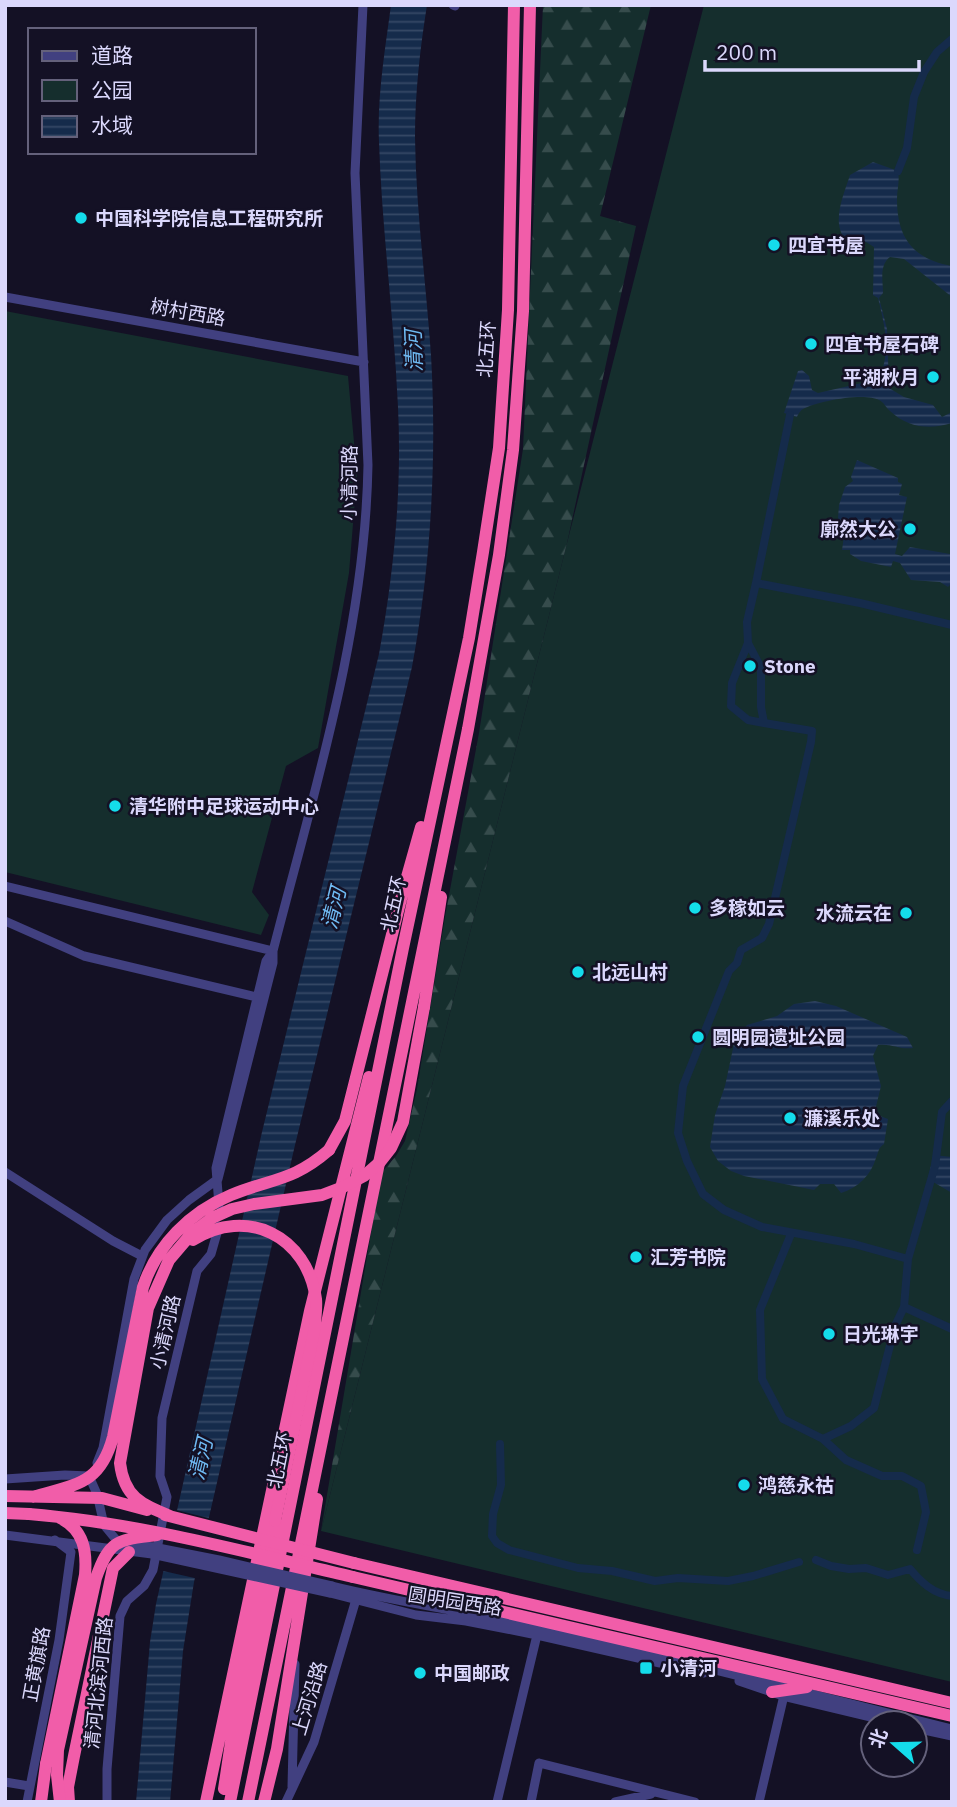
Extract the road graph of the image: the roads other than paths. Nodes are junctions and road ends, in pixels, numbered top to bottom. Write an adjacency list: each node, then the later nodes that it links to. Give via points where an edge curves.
1 (363, 5): 5 (street, 小清河路, via 355,173)
2 (514, 5): 6 (highway, 北五环, via 508,310 499,448)
3 (530, 5): 7 (highway, 北五环, via 523,311 513,450)
4 (5, 297): 5 (street, 树村西路)
5 (364, 362): 11 (street, 小清河路, via 368,508 363,560 333,718)
6 (451, 726): 10 (highway, 北五环); 21 (highway, bridge, via 403,891 345,1121 329,1150 312,1164 292,1176 212,1204 176,1233 151,1265 143,1287 113,1437 101,1468 76,1484)
7 (468, 729): 16 (highway, bridge, via 403,1122 391,1148 364,1176 343,1187 322,1195 232,1209 212,1218 192,1233); 17 (highway, 北五环)
8 (5, 886): 11 (street)
9 (5, 921): 12 (street, via 84,956)
10 (403, 948): 56 (highway, via 313,1298); 58 (highway, 北五环)
11 (273, 951): 12 (street, 小清河路); 14 (street, 小清河路)
12 (257, 998): 14 (street, 小清河路, via 216,1168)
13 (5, 1172): 15 (street)
14 (218, 1179): 15 (street, via 167,1220); 22 (street, 小清河路, via 219,1232 211,1254 197,1271 162,1418 160,1476)
15 (142, 1256): 18 (street, via 103,1448)
16 (169, 1261): 26 (highway, bridge, via 148,1308 120,1463 132,1495); 57 (highway, bridge, via 212,1230 255,1226 292,1247 316,1299)
17 (344, 1327): 36 (highway); 59 (highway, 北五环)
18 (89, 1476): 19 (street); 27 (street)
19 (7, 1479): 23 (street)
20 (5, 1496): 21 (highway, 圆明园西路, bridge)
21 (33, 1497): 26 (highway, 圆明园西路, bridge, via 102,1499)
22 (167, 1497): 55 (street, 清河北滨河西路, via 153,1570 120,1616)
23 (5, 1507)
24 (5, 1513): 25 (highway, 圆明园西路)
25 (29, 1514): 28 (highway, 圆明园西路, bridge); 45 (highway, bridge, via 61,1518 71,1524 87,1554)
26 (170, 1516): 39 (highway, 圆明园西路, bridge)
27 (104, 1525): 31 (street, via 105,1534); 32 (street, 圆明园西路, via 118,1542)
28 (169, 1534): 37 (highway, 圆明园西路, bridge); 53 (highway, bridge, via 127,1538 103,1559 58,1750)
29 (5, 1535): 30 (street, 圆明园西路)
30 (55, 1540): 31 (street, 圆明园西路); 47 (street, 正黄旗路, via 71,1552 59,1640)
31 (93, 1546): 33 (street, 圆明园西路)
32 (152, 1550): 33 (street, 圆明园西路); 34 (street, 圆明园西路, bridge)
33 (129, 1552): 54 (highway, via 113,1568 68,1787)
34 (357, 1596): 35 (street, 圆明园西路, via 416,1615); 38 (street, 圆明园西路, via 490,1616); 48 (street, 上河沿路, via 314,1742)
35 (537, 1635): 38 (street, 圆明园西路); 62 (street)
36 (296, 1636): 48 (street); 60 (highway)
37 (818, 1685): 38 (highway); 41 (highway, 圆明园西路)
38 (783, 1691): 40 (street, 圆明园西路); 42 (street, 圆明园西路); 66 (street)
39 (952, 1703)
40 (859, 1713)
41 (952, 1716)
42 (952, 1729)
43 (929, 1731): 44 (street)
44 (952, 1736)
45 (46, 1763): 51 (highway); 52 (highway)
46 (5, 1782): 47 (street)
47 (29, 1786): 50 (street, 正黄旗路)
48 (292, 1792): 61 (street, 上河沿路)
49 (653, 1793): 63 (street, via 539,1763); 64 (street); 65 (street)
50 (27, 1802)
51 (41, 1802)
52 (49, 1802)
53 (60, 1802)
54 (69, 1802)
55 (107, 1802)
56 (206, 1802)
57 (223, 1802)
58 (230, 1802)
59 (248, 1802)
60 (264, 1802)
61 (286, 1802)
62 (497, 1802)
63 (531, 1802)
64 (615, 1802)
65 (695, 1802)
66 (759, 1802)

